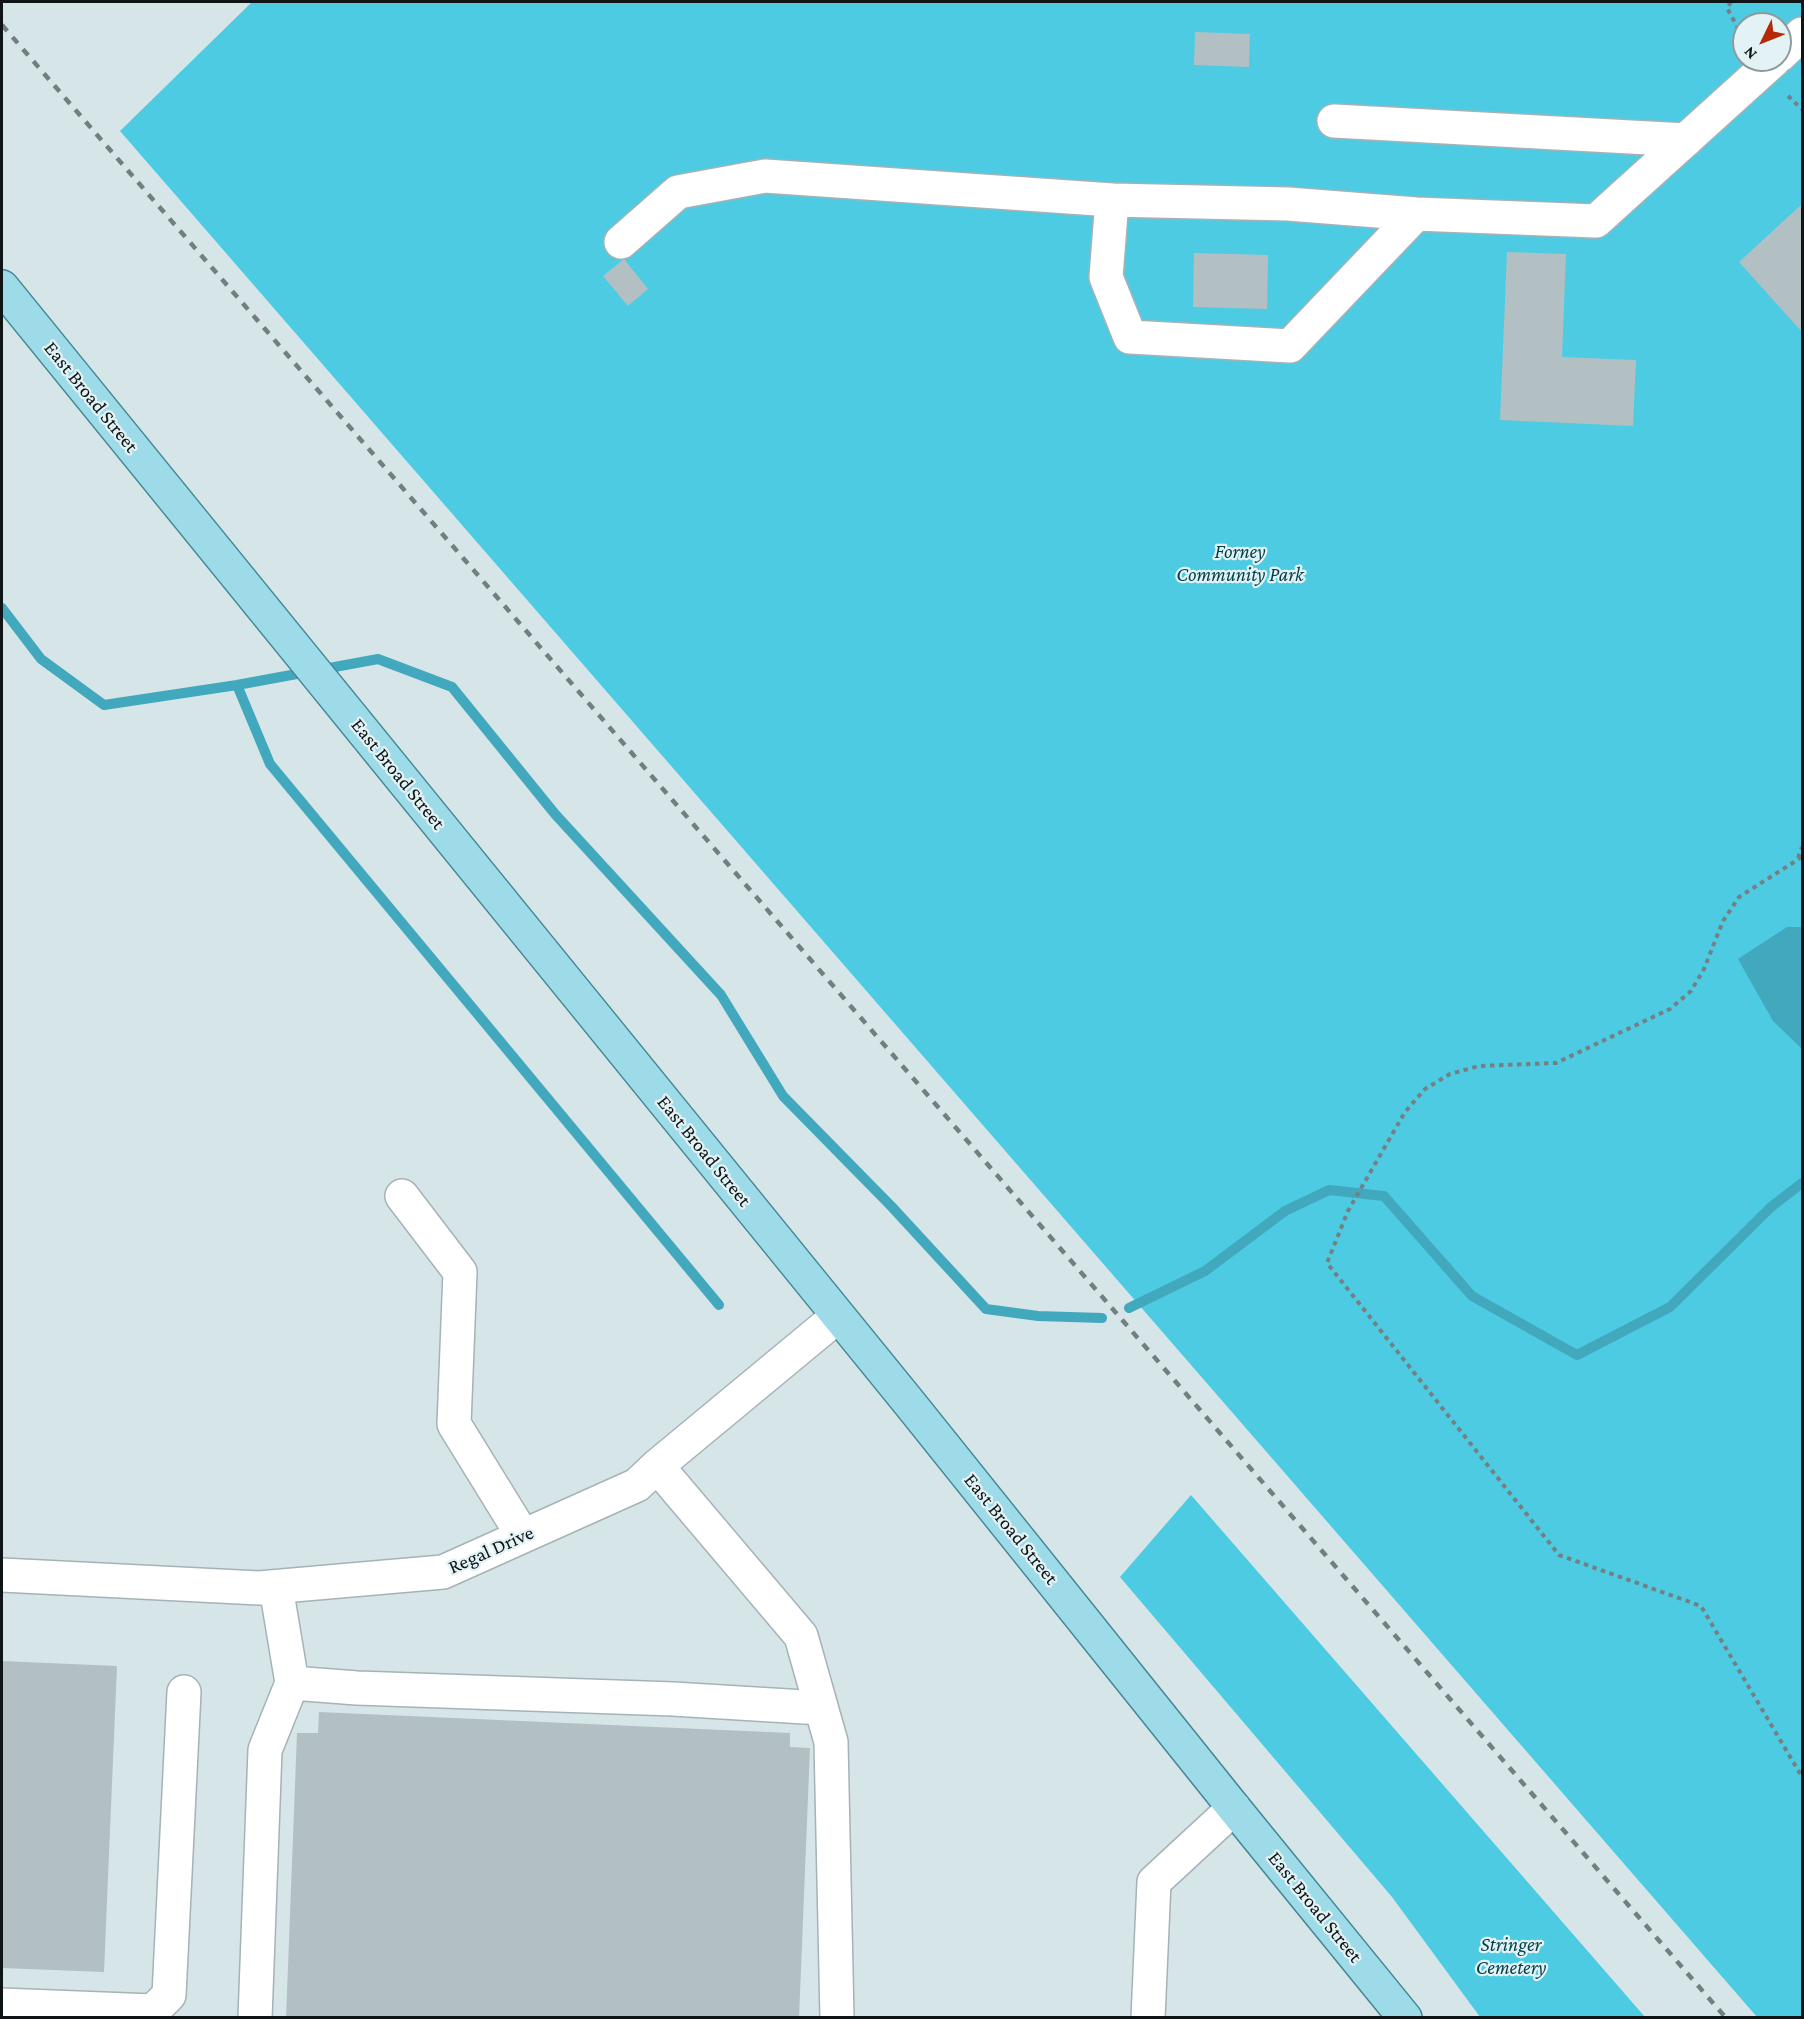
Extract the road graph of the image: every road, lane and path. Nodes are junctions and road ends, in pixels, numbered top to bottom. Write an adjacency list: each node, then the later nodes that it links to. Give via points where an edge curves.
1 (1731, 2): 2 (path, via 1727,8)
2 (1732, 17)
3 (1761, 72): 5 (street)
4 (1334, 121): 5 (street)
5 (1686, 140): 7 (street, via 1596,221)
6 (1112, 200): 7 (street, via 1288,204); 7 (street, via 1106,277 1130,337 1290,346); 8 (street, via 765,176 678,192)
7 (1416, 214)
8 (621, 242)
9 (2, 287): 13 (main road, East Broad Street)
10 (1803, 847): 11 (path)
11 (1800, 858): 21 (path, via 1739,897 1723,921 1691,991 1670,1009 1556,1063 1479,1066 1449,1074 1425,1089 1405,1112 1348,1210 1327,1263 1560,1555 1701,1606)
12 (402, 1196): 15 (street, via 459,1272 454,1424)
13 (838, 1316): 14 (street, Regal Drive); 22 (main road, East Broad Street)
14 (657, 1466): 15 (street, Regal Drive, via 637,1485); 20 (street, via 801,1636)
15 (523, 1536): 17 (street, Regal Drive, via 443,1572)
16 (2, 1575): 17 (street, Regal Drive)
17 (276, 1587): 18 (street)
18 (292, 1683): 20 (street); 24 (street, via 265,1750)
19 (184, 1692): 23 (street, via 169,1995 153,2011)
20 (821, 1708): 25 (street, via 831,1742)
21 (1803, 1777)
22 (1234, 1808): 26 (street, via 1154,1882); 27 (main road, East Broad Street)
23 (2, 2005)
24 (255, 2018)
25 (837, 2018)
26 (1148, 2018)
27 (1405, 2018)

